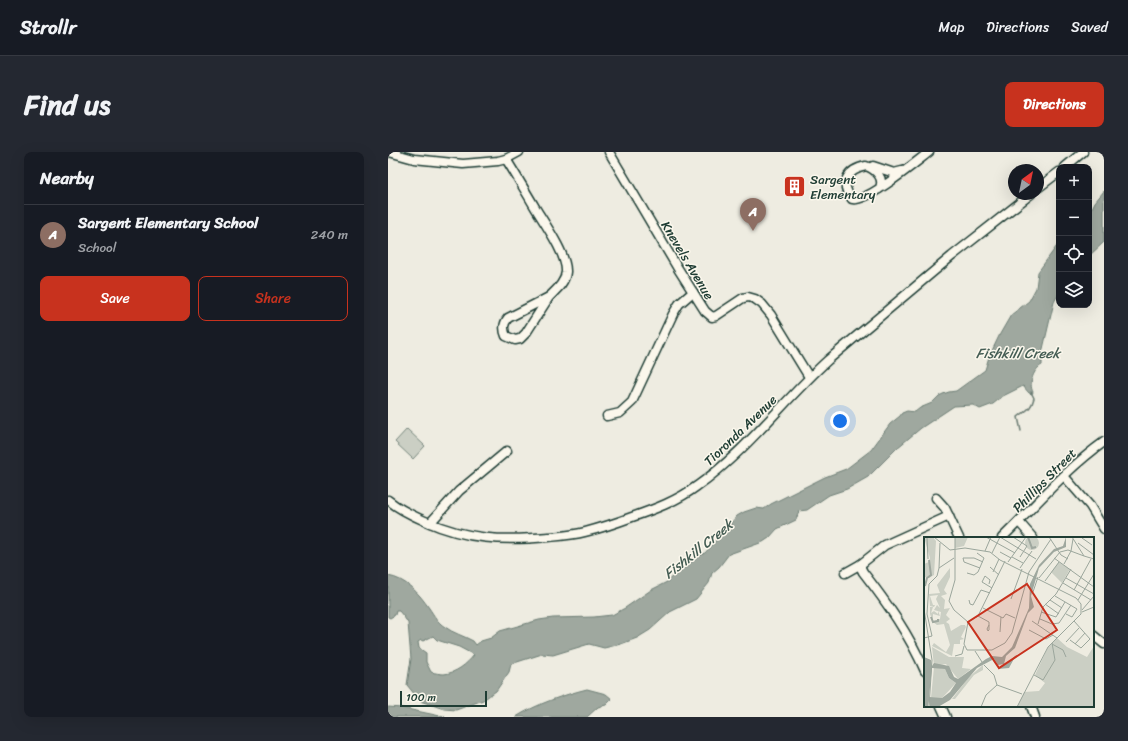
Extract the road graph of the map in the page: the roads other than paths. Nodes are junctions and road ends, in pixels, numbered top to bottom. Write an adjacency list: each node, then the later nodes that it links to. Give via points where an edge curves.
1 (389, 152): 6 (street, via 414,159 463,164)
2 (519, 152): 6 (street)
3 (609, 152): 14 (street, Knevels Avenue)
4 (929, 152): 9 (street)
5 (1083, 152): 7 (street)
6 (506, 159): 15 (street, via 560,250 566,266 563,282)
7 (1069, 164)
8 (866, 166): 9 (street, via 872,165 894,173); 12 (street, via 879,175 881,186); 12 (street, via 847,177 845,185 849,195 856,200)
9 (904, 170): 12 (street)
10 (1056, 174): 11 (street)
11 (1044, 183)
12 (878, 189)
13 (1023, 200): 16 (street, Tioronda Avenue, via 952,256)
14 (693, 292): 16 (street, Knevels Avenue, via 712,317 743,298 748,297 762,304); 17 (street, via 679,304 673,314 632,402 620,413)
15 (549, 297): 15 (street, via 508,318 504,328 506,336 514,340 520,339)
16 (809, 377): 25 (street, Tioronda Avenue, via 733,458 681,497 651,510 584,533 518,540 472,536)
17 (607, 416)
18 (1104, 442): 20 (street, Phillips Street)
19 (507, 451): 25 (street, via 459,491)
20 (1064, 476): 24 (street, Phillips Street); 26 (street, via 1090,506)
21 (936, 498): 23 (street)
22 (388, 500): 25 (street, Tioronda Avenue, via 402,510)
23 (949, 516): 27 (street); 30 (street, via 885,545)
24 (1019, 522): 28 (street, Phillips Street); 29 (street)
25 (430, 523)
26 (1104, 529)
27 (959, 537)
28 (1003, 537)
29 (1032, 537)
30 (861, 564): 31 (street); 34 (street, via 863,572 904,630)
31 (845, 573)
32 (1094, 636): 33 (street)
33 (1104, 644)
34 (924, 669)
35 (941, 707): 37 (street)
36 (1031, 707): 38 (street)
37 (946, 717)
38 (1036, 717)

